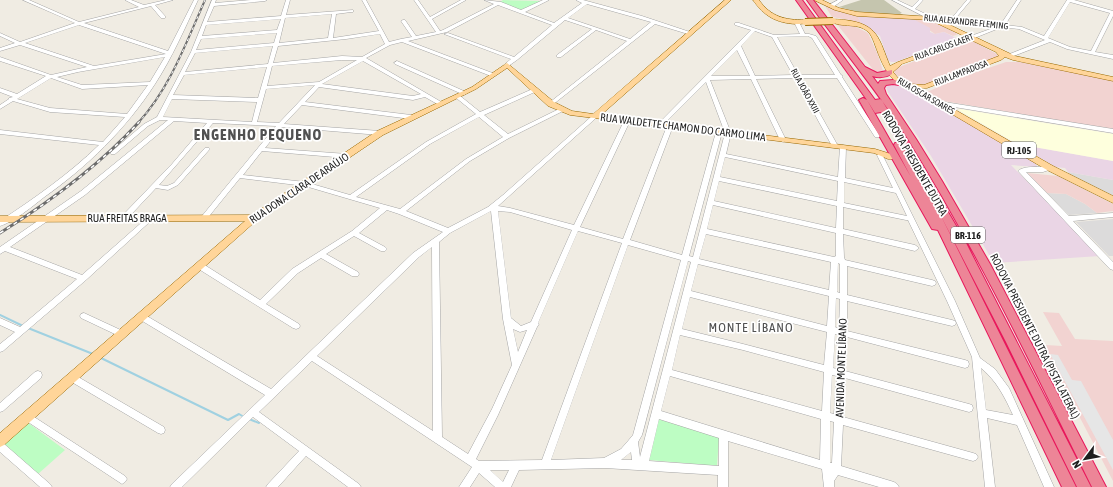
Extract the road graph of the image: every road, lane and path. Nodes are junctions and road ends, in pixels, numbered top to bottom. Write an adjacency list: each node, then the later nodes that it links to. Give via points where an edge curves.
1 (24, 0): 30 (street)
2 (42, 0): 30 (street)
3 (127, 0): 33 (street)
4 (171, 0): 31 (street)
5 (196, 0): 77 (street)
6 (265, 0): 27 (street)
7 (288, 0): 40 (street)
8 (364, 0): 56 (street)
9 (416, 0): 43 (street)
10 (464, 0): 43 (street)
11 (486, 0): 28 (street)
12 (547, 0): 36 (street)
13 (578, 0): 29 (street)
14 (728, 0): 58 (main road)
15 (756, 0): 47 (main road, RUA OSCAR SOARES, via 763,11 772,17)
16 (793, 0): 127 (highway, BR-116, via 841,66)
17 (799, 0): 198 (highway, RODOVIA PRESIDENTE DUTRA / BR-116, via 861,85 894,138 930,203)
18 (805, 0): 262 (highway, RODOVIA PRESIDENTE DUTRA / BR-116, via 874,94 923,174 968,255)
19 (810, 0): 87 (highway, RODOVIA PRESIDENTE DUTRA (PISTA LATERAL) / BR-116)
20 (817, 0): 32 (main road, RUA ALEXANDRE FLEMING)
21 (841, 0): 32 (street)
22 (894, 0): 34 (street)
23 (921, 0): 34 (street)
24 (969, 0): 44 (street)
25 (1020, 0): 52 (street)
26 (1069, 0): 37 (street); 67 (street)
27 (213, 2): 49 (street)
28 (499, 2): 36 (street); 57 (street)
29 (586, 2): 41 (street, RUA DONA CLARA DE ARAÚJO); 46 (street)
30 (33, 4): 48 (street)
31 (152, 5): 33 (street); 39 (street)
32 (831, 6): 42 (main road, RUA ALEXANDRE FLEMING, via 863,14)
33 (144, 7): 48 (street)
34 (912, 9): 42 (street)
35 (351, 11): 38 (street)
36 (522, 11): 51 (street)
37 (1113, 12): 76 (street)
38 (334, 13): 40 (street); 66 (street)
39 (162, 17)
40 (284, 17): 49 (street); 55 (street)
41 (564, 18): 51 (street, RUA DONA CLARA DE ARAÚJO); 53 (street)
42 (930, 18): 44 (street, RUA ALEXANDRE FLEMING); 65 (main road)
43 (429, 19): 57 (street)
44 (952, 20): 52 (street, RUA ALEXANDRE FLEMING)
45 (403, 22): 64 (street)
46 (654, 22): 58 (street); 69 (street)
47 (802, 22): 61 (street, via 797,24); 91 (main road, RUA OSCAR SOARES, bridge, via 854,23 871,32 876,37)
48 (78, 23): 70 (street); 77 (street)
49 (205, 24): 63 (street)
50 (737, 24): 54 (street)
51 (555, 25): 83 (street, RUA DONA CLARA DE ARAÚJO)
52 (1002, 26): 65 (street, RUA CARLOS LAERT); 67 (street, RUA ALEXANDRE FLEMING, via 1023,29)
53 (596, 28): 69 (street); 78 (street)
54 (754, 30): 62 (street); 73 (street)
55 (279, 31): 63 (street); 71 (street)
56 (382, 32): 66 (street); 72 (street)
57 (439, 33): 64 (street)
58 (688, 33): 123 (main road)
59 (0, 34): 70 (street)
60 (446, 34): 83 (street)
61 (803, 35): 62 (street); 94 (street, via 814,37)
62 (774, 36): 96 (street, RUA JOÃO XXIII)
63 (198, 38): 75 (street)
64 (415, 38): 68 (street)
65 (970, 38): 79 (main road); 91 (main road, RUA CARLOS LAERT, via 900,63)
66 (330, 39): 71 (street)
67 (1047, 39): 76 (street, RUA ALEXANDRE FLEMING, via 1069,48); 80 (street)
68 (401, 40): 72 (street); 93 (street)
69 (630, 40): 117 (street)
70 (19, 43): 74 (street); 90 (street)
71 (276, 44): 75 (street); 88 (street)
72 (388, 44): 82 (street)
73 (738, 46): 97 (street); 98 (street)
74 (0, 50)
75 (193, 52): 92 (street)
76 (1092, 53): 81 (street, RUA ALEXANDRE FLEMING)
77 (169, 54): 90 (street); 100 (street)
78 (559, 56)
79 (999, 56): 80 (main road); 85 (main road); 103 (main road, RUA LAMPADOSA)
80 (1009, 56): 85 (main road)
81 (1113, 57)
82 (362, 58): 88 (street); 101 (street); 109 (street)
83 (515, 58): 89 (street, RUA DONA CLARA DE ARAÚJO)
84 (0, 59): 95 (street)
85 (1020, 60): 99 (main road)
86 (397, 63): 107 (street)
87 (860, 63): 91 (highway, via 874,74 884,75); 108 (highway, RODOVIA PRESIDENTE DUTRA (PISTA LATERAL) / BR-116)
88 (271, 65): 92 (street); 104 (street)
89 (507, 65): 93 (main road, RUA DONA CLARA DE ARAÚJO); 106 (main road, RUA WALDETTE CHAMON DO CARMO LIMA)
90 (94, 68): 95 (street)
91 (889, 72): 102 (main road, RUA OSCAR SOARES / RJ-105)
92 (181, 74): 110 (street)
93 (493, 75): 107 (main road, RUA DONA CLARA DE ARAÚJO)
94 (840, 76): 96 (street); 138 (street)
95 (49, 77): 100 (street, via 82,87); 112 (street)
96 (797, 77): 98 (street); 142 (street, RUA JOÃO XXIII)
97 (707, 78): 98 (street); 131 (street); 137 (street)
98 (753, 78): 140 (street)
99 (1113, 79)
100 (153, 83): 121 (street)
101 (318, 84): 104 (street); 109 (street, via 414,98); 114 (street)
102 (905, 84): 103 (main road); 108 (highway, via 889,81 883,83 880,86); 111 (main road, RUA OSCAR SOARES / RJ-105)
103 (925, 87): 111 (main road, RUA LAMPADOSA, via 923,92)
104 (264, 88): 113 (street)
105 (0, 90): 112 (street)
106 (535, 90): 117 (main road, RUA WALDETTE CHAMON DO CARMO LIMA); 120 (street)
107 (461, 94): 116 (main road, RUA DONA CLARA DE ARAÚJO); 120 (street)
108 (882, 94): 263 (highway, RODOVIA PRESIDENTE DUTRA (PISTA LATERAL) / BR-116, via 963,226)
109 (425, 95): 116 (street)
110 (170, 97): 113 (street); 124 (street)
111 (927, 97): 115 (main road, RUA OSCAR SOARES / RJ-105)
112 (13, 98): 118 (street); 121 (street, via 50,110)
113 (261, 100): 129 (street)
114 (300, 103): 122 (street); 130 (street)
115 (938, 103): 133 (street); 151 (main road, RUA OSCAR SOARES / RJ-105)
116 (440, 104): 122 (main road, RUA DONA CLARA DE ARAÚJO)
117 (551, 104): 119 (main road, RUA WALDETTE CHAMON DO CARMO LIMA)
118 (0, 107)
119 (561, 110): 123 (main road, RUA WALDETTE CHAMON DO CARMO LIMA); 139 (street)
120 (479, 115): 139 (street); 158 (street, via 428,143)
121 (130, 116): 141 (street)
122 (411, 117): 136 (main road, RUA DONA CLARA DE ARAÚJO)
123 (594, 117): 126 (main road, RUA WALDETTE CHAMON DO CARMO LIMA); 163 (street)
124 (159, 118): 125 (street); 147 (street, via 146,125)
125 (172, 120): 128 (street); 172 (street)
126 (627, 121): 131 (main road, RUA WALDETTE CHAMON DO CARMO LIMA); 175 (street)
127 (876, 121): 138 (highway); 150 (highway, BR-116)
128 (211, 122): 129 (street); 156 (street)
129 (254, 123): 130 (street)
130 (280, 125): 136 (street); 145 (street)
131 (660, 125): 132 (main road, RUA WALDETTE CHAMON DO CARMO LIMA)
132 (670, 126): 135 (main road, RUA WALDETTE CHAMON DO CARMO LIMA); 181 (street)
133 (1113, 131)
134 (0, 132): 141 (street)
135 (719, 132): 137 (main road, RUA WALDETTE CHAMON DO CARMO LIMA); 186 (street)
136 (380, 133): 149 (main road, RUA DONA CLARA DE ARAÚJO)
137 (728, 133): 140 (main road, RUA WALDETTE CHAMON DO CARMO LIMA); 148 (street)
138 (877, 136): 146 (highway)
139 (507, 137): 164 (street, via 457,167)
140 (783, 140): 142 (main road, RUA WALDETTE CHAMON DO CARMO LIMA)
141 (104, 144): 171 (street, via 68,175)
142 (835, 146): 143 (main road, RUA WALDETTE CHAMON DO CARMO LIMA)
143 (843, 147): 146 (main road, RUA WALDETTE CHAMON DO CARMO LIMA); 154 (street, AVENIDA MONTE LÍBANO)
144 (207, 149): 156 (street, via 176,184 168,188)
145 (260, 149): 149 (street); 152 (street)
146 (880, 152): 150 (highway, via 891,157); 157 (street)
147 (113, 153)
148 (722, 154): 153 (street); 154 (street)
149 (347, 156): 155 (main road, RUA DONA CLARA DE ARAÚJO)
150 (902, 168): 198 (highway, BR-116)
151 (1050, 168): 159 (main road, RUA OSCAR SOARES / RJ-105); 173 (street, via 1022,172)
152 (238, 176): 155 (street); 168 (street)
153 (716, 178): 160 (street); 161 (street)
154 (841, 179): 157 (street); 161 (street, AVENIDA MONTE LÍBANO)
155 (305, 184): 158 (street); 169 (main road, RUA DONA CLARA DE ARAÚJO)
156 (153, 186): 166 (street)
157 (898, 191): 214 (street)
158 (350, 198): 162 (street)
159 (1113, 200)
160 (710, 202): 177 (street); 178 (street)
161 (841, 204): 170 (street); 178 (street, AVENIDA MONTE LÍBANO)
162 (386, 207): 164 (street); 179 (street)
163 (495, 207): 175 (street); 176 (street); 202 (street)
164 (401, 212): 176 (street)
165 (1113, 215): 173 (street)
166 (124, 218): 167 (main road, RUA FREITAS BRAGA); 172 (main road, RUA FREITAS BRAGA)
167 (151, 218): 168 (main road, RUA FREITAS BRAGA); 193 (street)
168 (204, 218): 169 (main road, RUA FREITAS BRAGA)
169 (254, 218): 190 (main road, RUA DONA CLARA DE ARAÚJO)
170 (906, 218)
171 (4, 219): 172 (main road, RUA FREITAS BRAGA); 174 (street)
172 (48, 219): 184 (street)
173 (1067, 219): 189 (street)
174 (0, 224)
175 (576, 229): 181 (street); 205 (street)
176 (448, 231): 180 (street)
177 (703, 231): 187 (street); 188 (street)
178 (840, 231): 182 (street); 188 (street, AVENIDA MONTE LÍBANO)
179 (354, 233): 183 (street); 185 (street)
180 (435, 240): 213 (street, via 416,255); 234 (street)
181 (626, 243): 186 (street); 242 (street)
182 (915, 248)
183 (383, 249)
184 (3, 250): 193 (street)
185 (320, 254): 192 (street); 199 (street, via 295,271)
186 (685, 258): 187 (street); 236 (street)
187 (695, 260): 195 (street); 196 (street)
188 (839, 260): 194 (street); 196 (street, AVENIDA MONTE LÍBANO); 197 (street, AVENIDA MONTE LÍBANO)
189 (1110, 260): 191 (street)
190 (200, 266): 199 (street); 201 (main road, RUA DONA CLARA DE ARAÚJO)
191 (1113, 267)
192 (355, 274)
193 (83, 278): 207 (street)
194 (932, 283)
195 (687, 293): 208 (street); 209 (street)
196 (833, 294): 197 (street); 208 (street, AVENIDA MONTE LÍBANO)
197 (842, 296): 204 (street); 210 (street, AVENIDA MONTE LÍBANO)
198 (975, 296): 261 (highway, RODOVIA PRESIDENTE DUTRA / BR-116)
199 (261, 304): 206 (street)
200 (84, 316): 211 (street)
201 (142, 317): 211 (main road, RUA DONA CLARA DE ARAÚJO); 222 (street)
202 (507, 319): 205 (street, via 520,329); 216 (street)
203 (0, 321): 207 (street)
204 (952, 323)
205 (535, 324): 216 (street)
206 (296, 326)
207 (24, 328): 212 (street)
208 (832, 330): 210 (street); 217 (street, AVENIDA MONTE LÍBANO)
209 (677, 331): 217 (street); 218 (street)
210 (843, 333): 215 (street); 220 (street, AVENIDA MONTE LÍBANO)
211 (122, 334): 221 (main road, RUA DONA CLARA DE ARAÚJO)
212 (0, 349)
213 (311, 356): 222 (street); 234 (street)
214 (977, 360): 225 (street); 231 (street, via 998,379)
215 (965, 364)
216 (516, 365): 241 (street)
217 (829, 371): 220 (street); 228 (street, AVENIDA MONTE LÍBANO)
218 (667, 372): 226 (street); 228 (street)
219 (38, 375): 223 (street)
220 (841, 375): 224 (street); 230 (street, AVENIDA MONTE LÍBANO)
221 (73, 378): 229 (main road, RUA DONA CLARA DE ARAÚJO); 232 (street)
222 (271, 394): 227 (street)
223 (0, 408)
224 (969, 408)
225 (983, 413): 231 (street); 259 (street)
226 (656, 414): 233 (street); 244 (street)
227 (249, 415): 238 (street); 251 (street)
228 (827, 416): 230 (street); 245 (street, AVENIDA MONTE LÍBANO)
229 (28, 417): 235 (main road, RUA DONA CLARA DE ARAÚJO); 248 (street)
230 (839, 420): 239 (street); 246 (street, AVENIDA MONTE LÍBANO)
231 (1019, 421): 260 (street)
232 (161, 430)
233 (724, 435): 245 (street); 247 (street)
234 (438, 440): 241 (street)
235 (0, 441)
236 (634, 443): 240 (street); 244 (street)
237 (0, 446): 250 (street)
238 (306, 451): 252 (street); 253 (street)
239 (973, 456)
240 (605, 463): 242 (street); 244 (street)
241 (474, 464): 243 (street); 254 (street); 255 (street)
242 (545, 464): 243 (street)
243 (516, 465): 256 (street)
244 (640, 465): 247 (street)
245 (826, 467): 246 (street); 249 (street, AVENIDA MONTE LÍBANO)
246 (836, 470): 249 (street, AVENIDA MONTE LÍBANO); 258 (street)
247 (723, 471): 257 (street)
248 (122, 479)
249 (830, 482)
250 (47, 487)
251 (175, 487)
252 (271, 487)
253 (356, 487)
254 (464, 487)
255 (502, 487)
256 (506, 487)
257 (723, 487)
258 (894, 487)
259 (990, 487)
260 (1049, 487)
261 (1069, 487)
262 (1084, 487)
263 (1099, 487)

